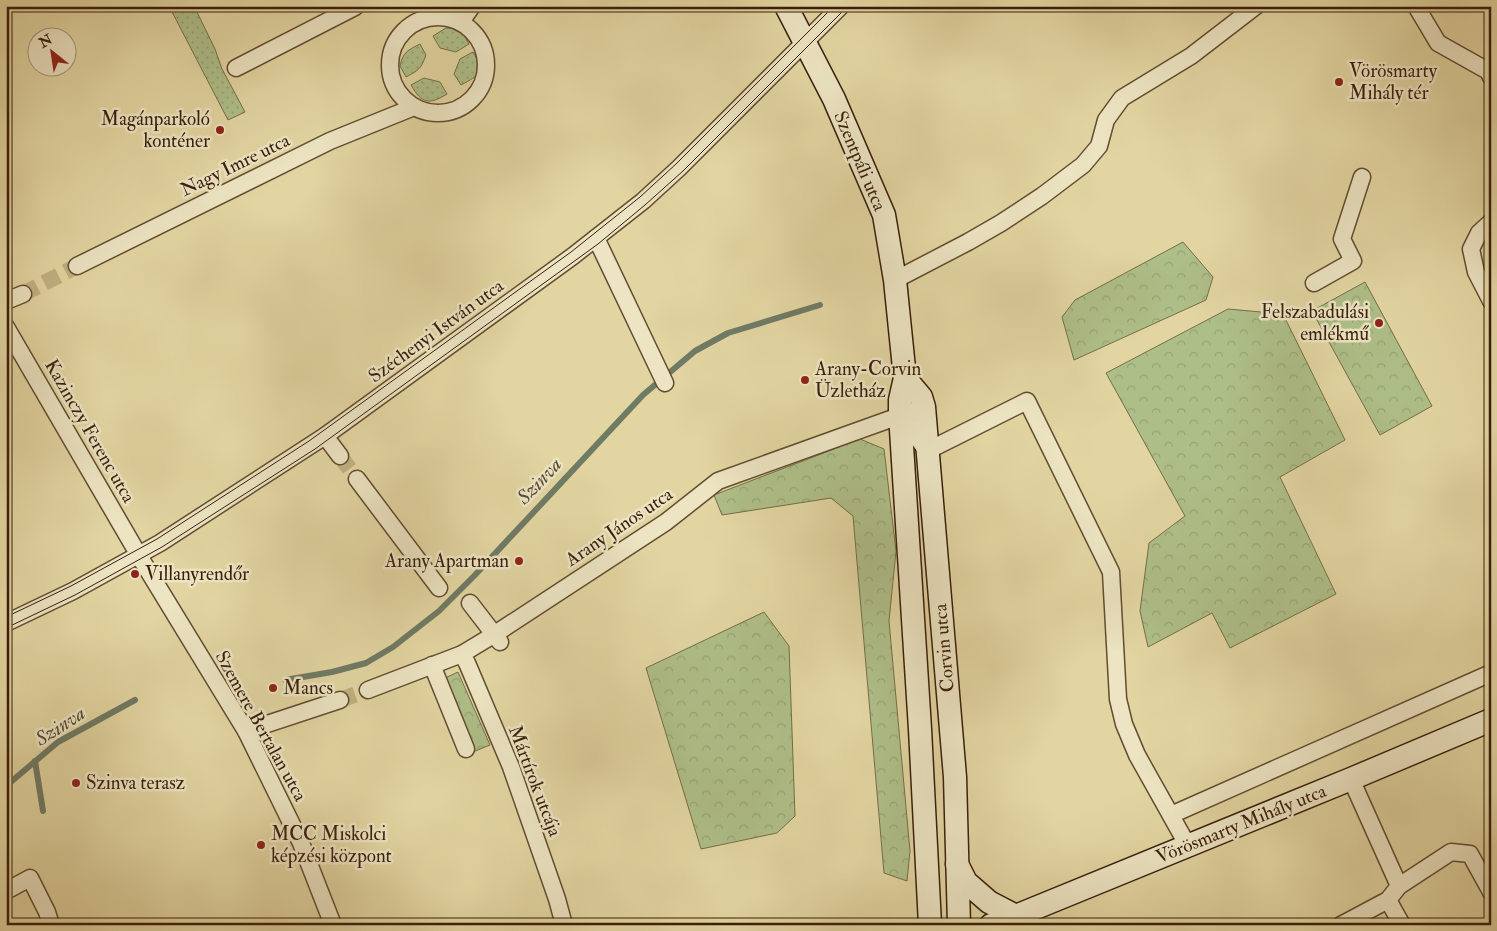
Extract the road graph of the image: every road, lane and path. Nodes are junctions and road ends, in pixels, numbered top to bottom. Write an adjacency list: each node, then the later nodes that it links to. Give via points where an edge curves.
1 (472, 6): 7 (street)
2 (786, 6): 8 (street, Szentpáli utca)
3 (841, 6): 8 (street, Széchenyi István utca)
4 (1256, 6): 16 (street, via 1191,56 1122,98 1106,120 1099,146 1083,165 1042,196 968,242)
5 (1416, 6): 10 (street, via 1438,43 1488,71)
6 (355, 7): 9 (street)
7 (461, 22): 11 (street, via 446,18 423,20 404,32 395,45 390,59 391,73 402,98); 11 (street, via 472,30 485,54 484,82 477,94 454,111 433,113)
8 (804, 42): 14 (street, Széchenyi István utca, via 680,168); 16 (street, Szentpáli utca, via 834,99 884,215)
9 (236, 68)
10 (1491, 76)
11 (414, 107): 15 (street, Nagy Imre utca, via 330,141)
12 (1362, 176): 17 (street, via 1342,240 1353,261)
13 (1491, 222): 20 (street, via 1479,233 1471,248 1476,272)
14 (596, 238): 24 (street); 27 (street, Széchenyi István utca)
15 (77, 266)
16 (895, 280): 22 (street, Szentpáli utca)
17 (1314, 283)
18 (23, 294): 19 (street)
19 (6, 301)
20 (1491, 301)
21 (6, 327): 31 (street, Kazinczy Ferenc utca)
22 (900, 327): 23 (street, Corvin utca)
23 (905, 378): 25 (street, Corvin utca, via 922,397); 26 (street, Corvin utca)
24 (665, 383)
25 (924, 406): 26 (street, Arany János utca); 28 (street, Corvin utca)
26 (900, 414): 28 (street); 35 (street, Arany János utca, via 718,481 666,522); 51 (street, Corvin utca)
27 (325, 436): 29 (street); 31 (street, Széchenyi István utca)
28 (928, 450): 45 (street, via 1027,401 1111,572 1118,698 1124,724 1137,755); 47 (street, Corvin utca, via 955,777)
29 (340, 456)
30 (357, 480): 32 (street)
31 (138, 554): 34 (street, Széchenyi István utca, via 73,591); 42 (street, Szemere Bertalan utca)
32 (438, 588)
33 (470, 603): 35 (street)
34 (6, 622)
35 (497, 638): 36 (street, Arany János utca)
36 (462, 654): 37 (street, Arany János utca); 56 (street, Mártírok utcája, via 511,767)
37 (432, 665): 39 (street, Arany János utca); 43 (street)
38 (1491, 673): 45 (street)
39 (368, 690)
40 (340, 700): 42 (street)
41 (1491, 720): 44 (street, Vörösmarty Mihály utca)
42 (246, 731): 55 (street, Szemere Bertalan utca, via 301,843)
43 (466, 749)
44 (1351, 779): 46 (street, Vörösmarty Mihály utca); 48 (street)
45 (1171, 815): 46 (street)
46 (1188, 846): 53 (street, Vörösmarty Mihály utca)
47 (957, 864): 53 (street, via 966,882 989,902); 59 (street, Corvin utca)
48 (1399, 886): 50 (street, via 1451,852 1470,854); 52 (street)
49 (6, 891): 54 (street, via 30,878)
50 (1491, 892)
51 (929, 898): 57 (street); 58 (street, Corvin utca)
52 (1388, 900): 61 (street); 62 (street)
53 (1016, 916): 60 (street, Vörösmarty Mihály utca)
54 (51, 925)
55 (333, 925)
56 (564, 925)
57 (912, 925)
58 (930, 925)
59 (959, 925)
60 (991, 925)
61 (1341, 925)
62 (1402, 925)

